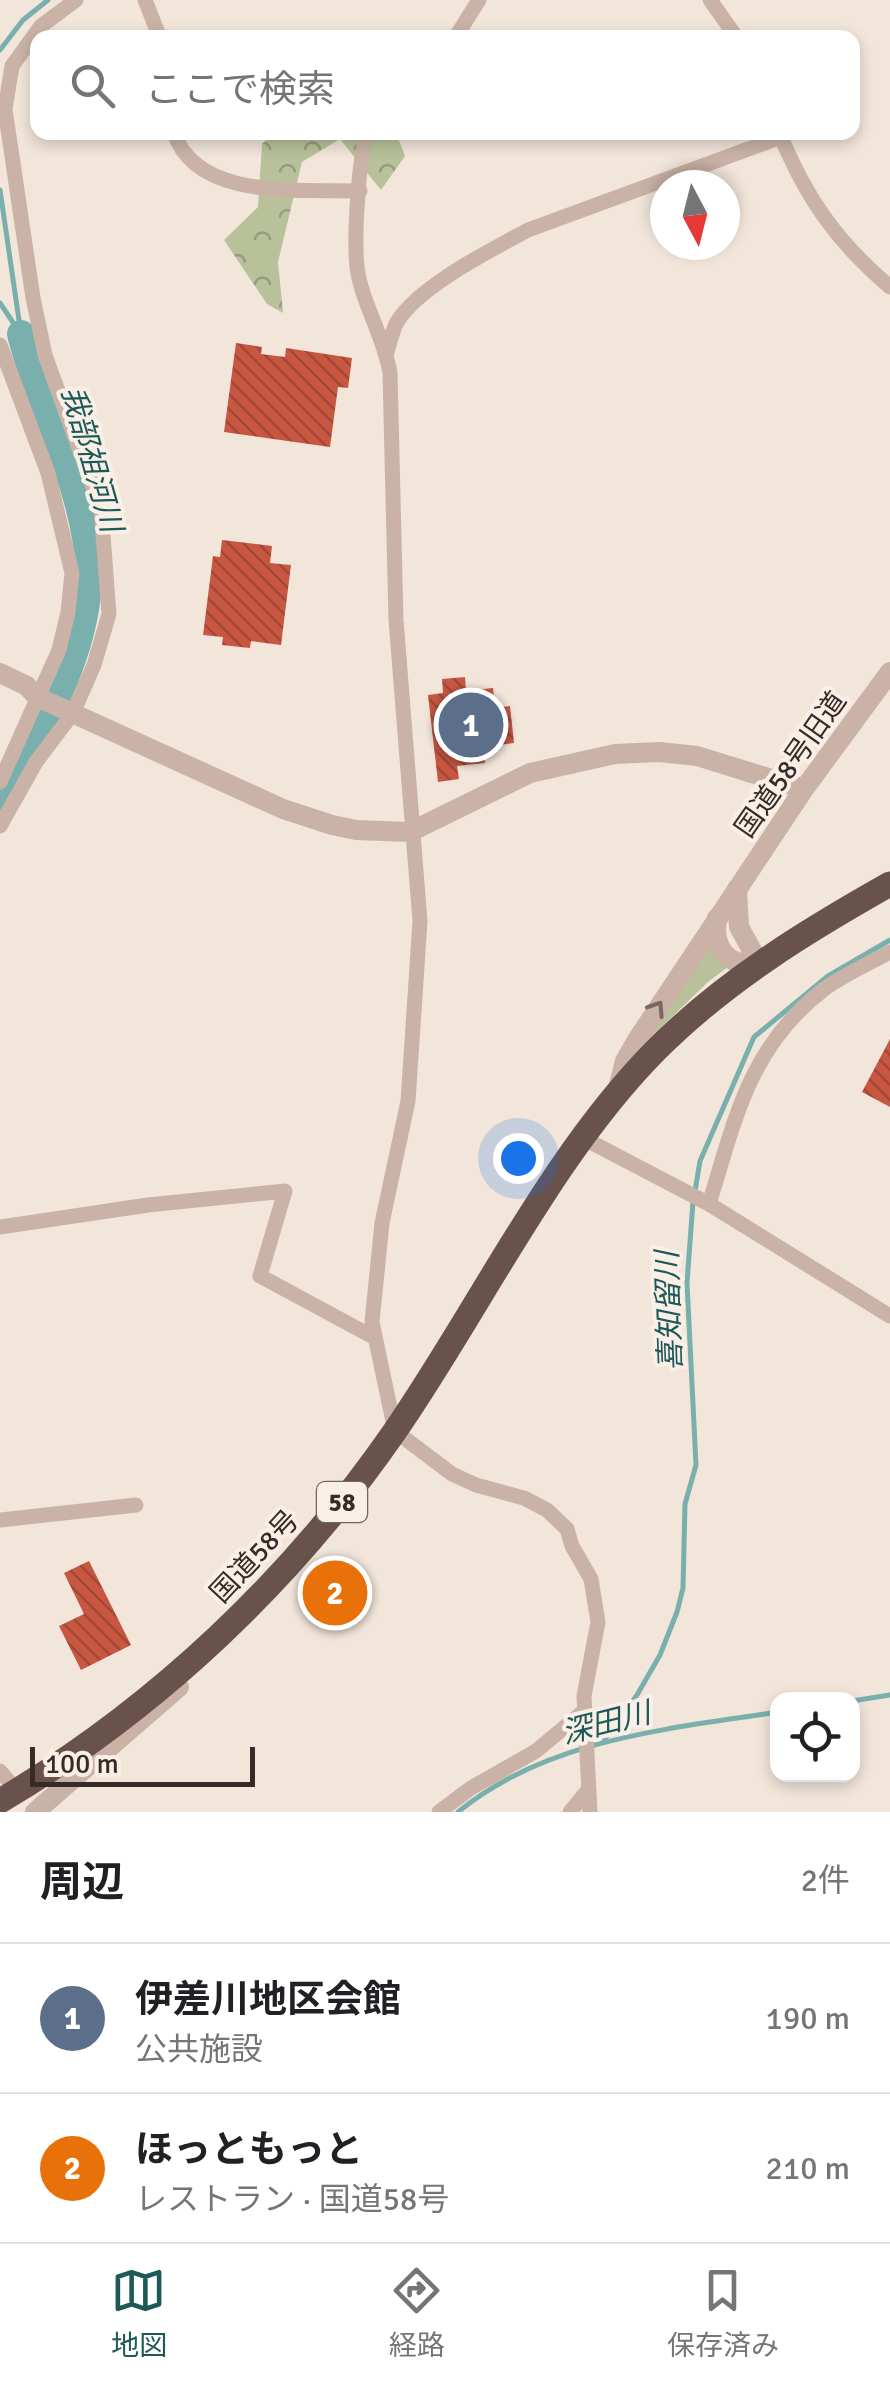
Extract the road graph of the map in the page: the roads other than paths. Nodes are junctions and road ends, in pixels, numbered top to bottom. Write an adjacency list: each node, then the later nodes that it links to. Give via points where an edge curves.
1 (76, 0): 5 (street)
2 (145, 0): 6 (street)
3 (480, 0): 7 (street)
4 (710, 0): 8 (street)
5 (38, 30)
6 (157, 30)
7 (461, 30)
8 (731, 30)
9 (30, 41): 21 (street, via 12,66 5,108 33,298 45,355 100,508 106,554 109,614 94,665)
10 (177, 140): 14 (street, via 223,182)
11 (367, 140): 14 (street)
12 (767, 140): 17 (street, via 510,239 418,301 398,322)
13 (782, 140): 15 (street, via 818,212 856,259)
14 (360, 192): 17 (street, via 357,268)
15 (890, 287)
16 (0, 345): 20 (street, via 48,474 72,573 59,650)
17 (386, 352): 25 (street)
18 (890, 672): 23 (street, 国道58号旧道)
19 (0, 673): 20 (street)
20 (39, 698): 21 (street); 22 (street)
21 (69, 711): 24 (street); 25 (street, via 283,809 332,826)
22 (0, 782)
23 (804, 789): 25 (street, via 697,756 615,754 530,773); 27 (street, 国道58号旧道)
24 (0, 826)
25 (410, 832): 36 (street, via 418,969 408,1101 374,1278)
26 (890, 884): 30 (highway, 58)
27 (737, 888): 28 (street, 国道58号旧道); 30 (street, via 739,927)
28 (717, 918): 30 (street, via 716,941 725,956 737,964); 31 (street, 国道58号旧道, one-way to 28, via 637,1040)
29 (890, 952): 33 (street, via 825,988 786,1022 756,1065)
30 (759, 963): 31 (highway, 58, via 692,1016)
31 (616, 1096): 32 (highway, 58)
32 (583, 1138): 33 (street); 37 (highway, 国道58号 / 58)
33 (706, 1202): 35 (street)
34 (0, 1227): 36 (street, via 285,1191 260,1276)
35 (890, 1316)
36 (375, 1338): 37 (street)
37 (395, 1431): 40 (highway, 国道58号 / 58); 41 (street, via 452,1474 524,1498 568,1530 591,1579 598,1622)
38 (136, 1505): 39 (street)
39 (0, 1520)
40 (253, 1604): 44 (highway, 国道58号 / 58, via 177,1674); 45 (street, via 207,1663)
41 (584, 1715): 43 (street); 46 (street)
42 (0, 1771): 44 (street)
43 (588, 1788): 47 (street); 48 (street)
44 (8, 1797)
45 (35, 1812)
46 (440, 1812)
47 (570, 1812)
48 (590, 1812)

